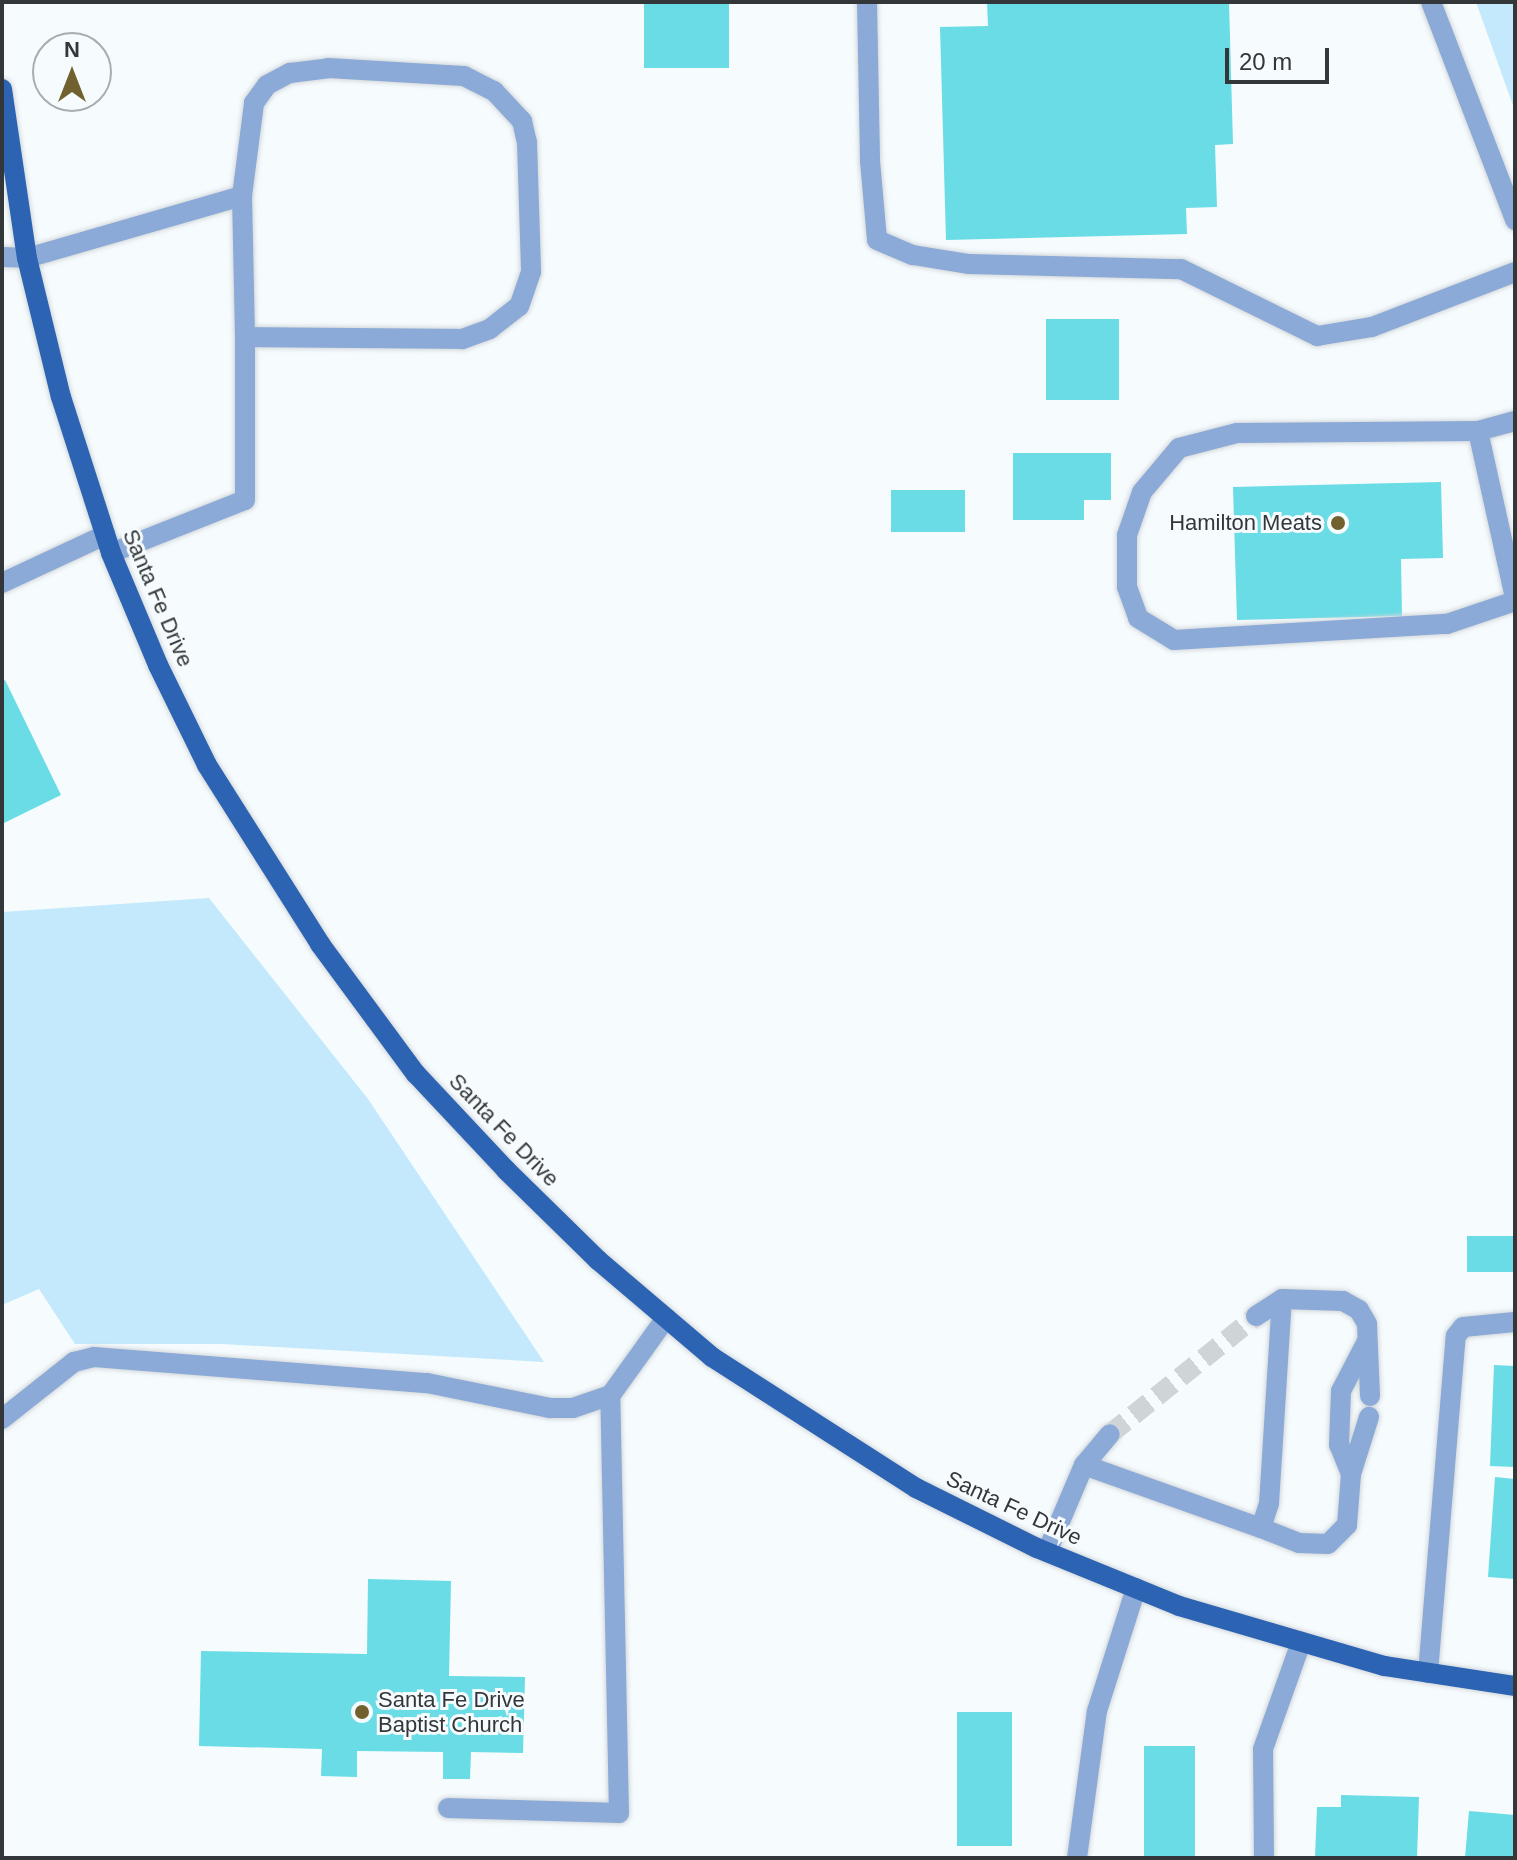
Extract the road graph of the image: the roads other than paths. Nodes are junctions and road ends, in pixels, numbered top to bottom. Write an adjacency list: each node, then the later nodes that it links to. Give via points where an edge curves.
1 (867, 2): 8 (street, via 877,240 969,264 1181,269 1317,336 1372,327)
2 (1431, 2): 5 (street)
3 (2, 89): 7 (main road, Santa Fe Drive)
4 (242, 196): 7 (street); 9 (street); 9 (street, via 254,103 267,85 290,73 328,68 464,76 494,91 522,121 527,142 531,272 519,306 490,329 462,339)
5 (1515, 220)
6 (2, 257): 7 (street)
7 (27, 258): 12 (main road, Santa Fe Drive, via 61,397)
8 (1515, 272)
9 (245, 337): 12 (street, via 245,500)
10 (1515, 421): 11 (street)
11 (1478, 431): 14 (street); 14 (street, via 1237,433 1179,448 1142,492 1127,535 1127,587 1138,618 1174,640 1447,624)
12 (108, 544): 13 (street); 17 (main road, Santa Fe Drive, via 207,765 320,944 416,1074 598,1260)
13 (2, 583)
14 (1515, 599)
15 (1282, 1299): 16 (street); 19 (street, via 1343,1301 1359,1310 1367,1324); 25 (street, via 1269,1504)
16 (1256, 1316)
17 (666, 1318): 20 (street); 26 (main road, Santa Fe Drive, via 712,1357 916,1488)
18 (1515, 1322): 29 (street, via 1463,1327 1456,1336)
19 (1367, 1341): 24 (street, via 1370,1406); 24 (street, via 1341,1391 1339,1445)
20 (610, 1395): 21 (street, via 573,1408 550,1408 427,1383 94,1357 74,1362); 31 (street, via 619,1813)
21 (2, 1419)
22 (1110, 1434): 23 (street)
23 (1084, 1465): 25 (street); 26 (street)
24 (1351, 1474): 25 (street, via 1347,1525 1328,1544 1299,1543)
25 (1261, 1528)
26 (1047, 1552): 27 (main road, Santa Fe Drive)
27 (1136, 1588): 28 (main road, Santa Fe Drive); 32 (street, via 1097,1711)
28 (1301, 1642): 29 (main road, Santa Fe Drive); 33 (street, via 1263,1749)
29 (1428, 1673): 30 (main road, Santa Fe Drive)
30 (1515, 1686)
31 (448, 1808)
32 (1077, 1858)
33 (1264, 1858)

